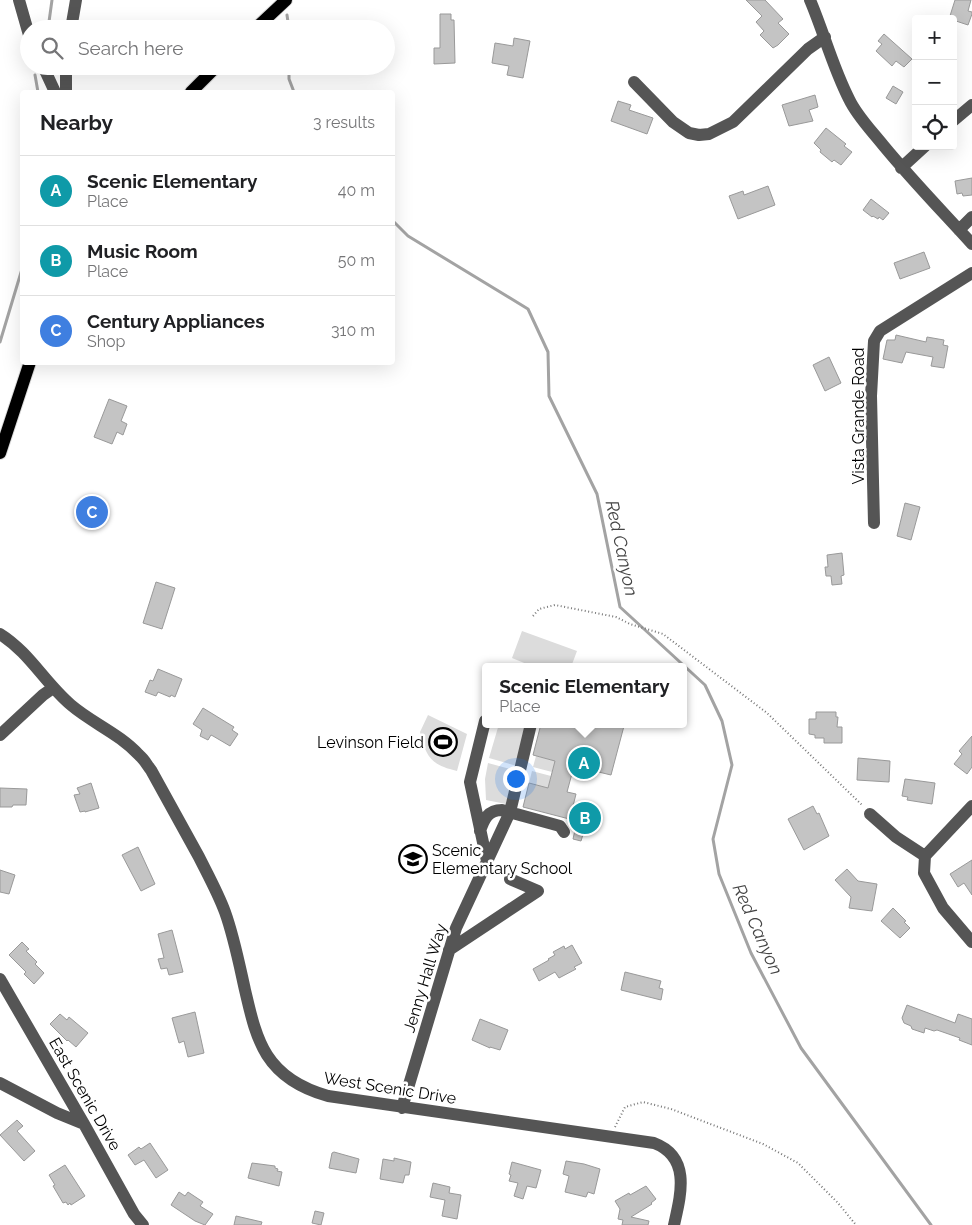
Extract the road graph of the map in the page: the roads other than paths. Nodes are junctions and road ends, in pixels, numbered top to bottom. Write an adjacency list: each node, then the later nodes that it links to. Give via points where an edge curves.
1 (19, 0): 5 (street)
2 (76, 0): 6 (street)
3 (286, 0): 7 (main road)
4 (810, 0): 8 (street)
5 (25, 20)
6 (73, 20)
7 (264, 20)
8 (825, 37): 12 (street, via 808,49 732,122 709,134 689,133 673,122); 19 (street, via 849,100)
9 (47, 75): 13 (street)
10 (66, 75): 14 (street)
11 (207, 75): 15 (main road)
12 (634, 82)
13 (54, 90)
14 (66, 90)
15 (193, 90)
16 (972, 105): 17 (street)
17 (957, 118)
18 (921, 150): 19 (street)
19 (901, 168): 21 (street)
20 (972, 218): 21 (street)
21 (959, 230): 22 (street)
22 (972, 244)
23 (972, 273): 26 (street, Vista Grande Road, via 880,331 874,341 870,396)
24 (29, 365): 25 (main road)
25 (0, 453)
26 (874, 523)
27 (0, 634): 28 (street, West Scenic Drive, via 22,651)
28 (53, 688): 31 (street); 44 (street, West Scenic Drive, via 71,705 139,754 151,770 224,910 256,1032 274,1065 296,1084 312,1091)
29 (483, 728): 35 (street, via 470,782)
30 (530, 728): 33 (street, Jenny Hall Way)
31 (0, 735)
32 (972, 806): 37 (street)
33 (510, 812): 35 (street, via 490,812); 36 (street, via 560,826); 38 (street, Jenny Hall Way)
34 (870, 814): 37 (street)
35 (480, 831): 38 (street)
36 (564, 832)
37 (925, 856): 40 (street, via 924,873 943,908)
38 (487, 861): 41 (street, Jenny Hall Way)
39 (510, 879): 41 (street, via 538,890)
40 (972, 942)
41 (449, 950): 44 (street, Jenny Hall Way)
42 (0, 979): 45 (street, East Scenic Drive)
43 (0, 1083): 45 (street)
44 (402, 1108): 48 (street, West Scenic Drive, via 663,1146 677,1161 681,1178)
45 (84, 1124): 46 (street, East Scenic Drive)
46 (131, 1220): 47 (street, East Scenic Drive)
47 (143, 1225)
48 (674, 1225)

